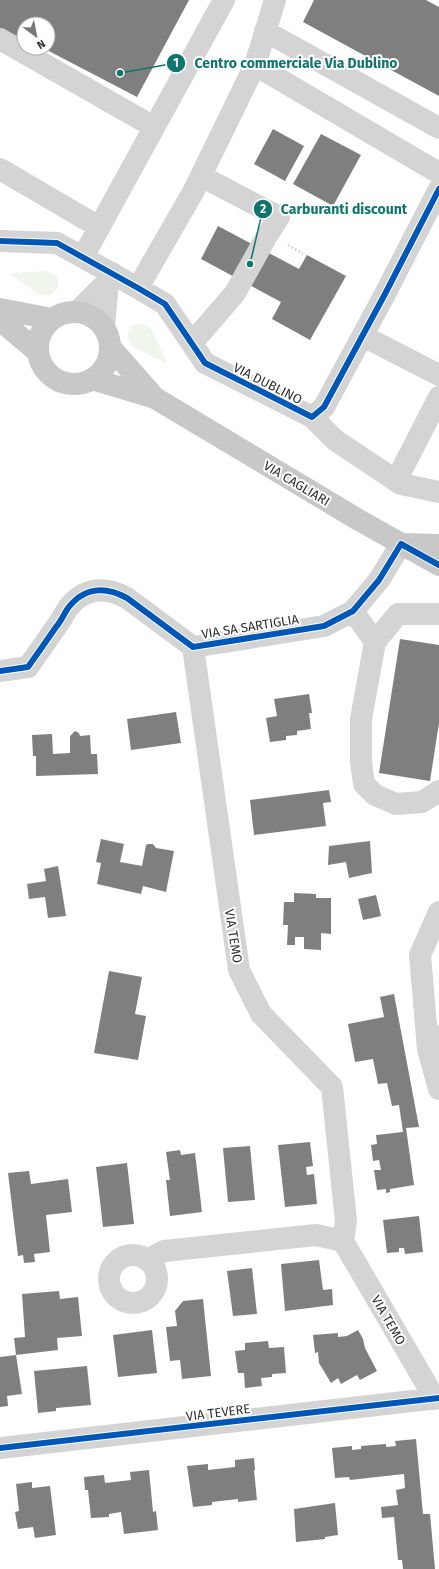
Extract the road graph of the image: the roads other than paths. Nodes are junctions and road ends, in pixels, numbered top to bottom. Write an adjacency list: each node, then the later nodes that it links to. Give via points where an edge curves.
1 (224, 0): 6 (street)
2 (275, 0): 3 (street)
3 (265, 31): 5 (street); 7 (street)
4 (0, 39): 6 (street)
5 (255, 65): 9 (street); 10 (street)
6 (154, 127): 13 (street)
7 (439, 128)
8 (0, 170): 13 (street)
9 (439, 173)
10 (201, 176): 17 (street); 24 (street, via 279,217 235,293)
11 (439, 189): 12 (street, VIA DUBLINO)
12 (432, 220): 23 (street, VIA DUBLINO)
13 (99, 227): 15 (street)
14 (0, 241): 15 (street, VIA DUBLINO, via 57,243)
15 (82, 257): 16 (street, VIA DUBLINO)
16 (110, 277): 17 (street, VIA DUBLINO); 19 (street); 22 (street)
17 (138, 288): 24 (street, VIA DUBLINO, via 166,304)
18 (0, 309): 20 (main road)
19 (78, 311): 20 (main road, via 64,313); 22 (main road, via 93,316)
20 (52, 319): 26 (main road, via 41,334)
21 (0, 320): 26 (main road, VIA CAGLIARI)
22 (104, 327): 25 (main road, VIA CAGLIARI)
23 (363, 336): 27 (street); 31 (street, VIA DUBLINO, via 324,407)
24 (192, 343): 31 (street, VIA DUBLINO, via 205,364)
25 (111, 348): 28 (main road, via 104,369); 30 (main road, VIA CAGLIARI)
26 (38, 352): 28 (main road, VIA CAGLIARI, via 44,368 58,380 75,384)
27 (439, 375)
28 (92, 379): 30 (main road, VIA CAGLIARI)
29 (439, 396): 32 (street)
30 (155, 398): 34 (main road, VIA CAGLIARI)
31 (312, 417): 32 (street, via 335,440)
32 (396, 481): 33 (street)
33 (439, 492)
34 (401, 544): 35 (main road); 36 (main road, VIA CAGLIARI); 37 (street, VIA SA SARTIGLIA, via 379,580)
35 (439, 545)
36 (439, 565)
37 (353, 610): 39 (street); 40 (street, VIA SA SARTIGLIA, via 324,626)
38 (439, 614): 39 (street, via 398,614)
39 (375, 642): 42 (street, via 361,719 364,784 375,795 396,804 422,802)
40 (193, 647): 41 (street, VIA SA SARTIGLIA, via 127,598 116,592 103,590 77,598 28,667); 47 (street, VIA TEMO, via 239,970 261,1014 332,1087 346,1221)
41 (0, 671)
42 (439, 791)
43 (439, 912): 45 (street, via 420,955)
44 (439, 1016): 45 (street)
45 (428, 1049): 46 (street)
46 (439, 1090)
47 (343, 1241): 48 (street, via 316,1234 164,1251); 49 (street, VIA TEMO)
48 (147, 1260)
49 (437, 1398): 50 (street, VIA TEVERE)
50 (0, 1448)

